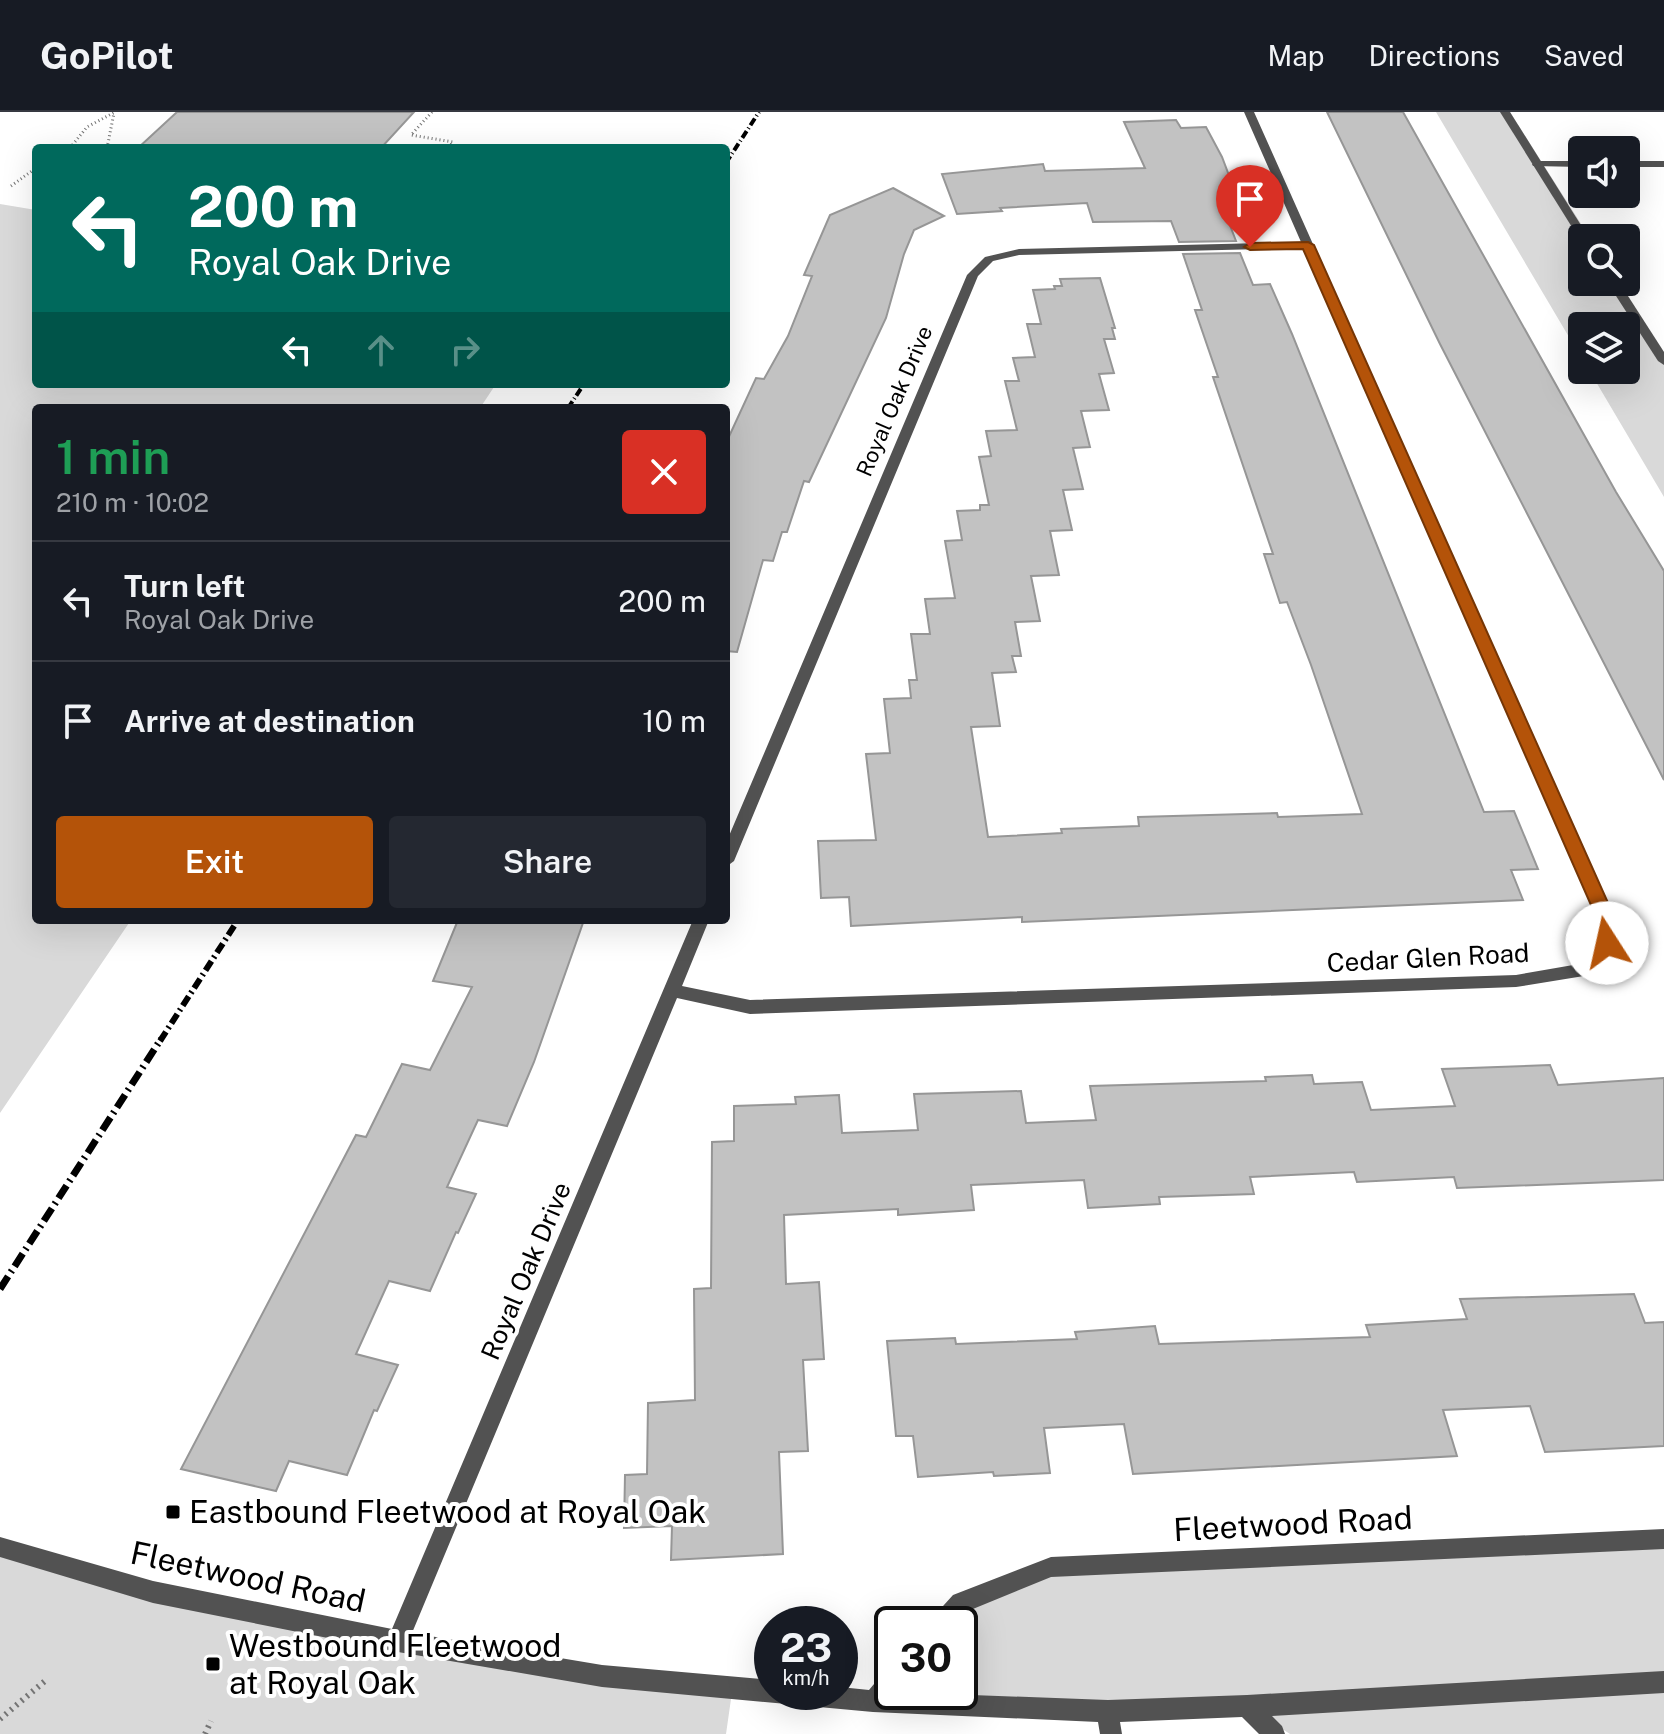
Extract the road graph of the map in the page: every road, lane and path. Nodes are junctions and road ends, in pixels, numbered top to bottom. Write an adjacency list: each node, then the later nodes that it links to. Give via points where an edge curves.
1 (432, 112): 6 (path, via 411,135)
2 (1249, 112): 14 (street, Cedar Glen Road)
3 (1505, 112): 7 (street)
4 (73, 144): 5 (path, via 87,127 115,112)
5 (108, 144)
6 (451, 144)
7 (1537, 164): 8 (street); 13 (street)
8 (1568, 164)
9 (1640, 164): 10 (street)
10 (1664, 164)
11 (32, 171): 12 (path)
12 (11, 186)
13 (1575, 224)
14 (1308, 245): 17 (street, Royal Oak Drive, via 1019,252 989,259 973,275); 19 (street, Cedar Glen Road, via 1600,905 1607,943 1584,970 1516,981 750,1007)
15 (1622, 296): 16 (street)
16 (1664, 361)
17 (730, 852)
18 (699, 924): 19 (street, Royal Oak Drive)
19 (672, 990): 23 (street, Royal Oak Drive)
20 (1664, 1539): 22 (street, Fleetwood Road, via 1051,1567)
21 (0, 1547): 23 (street, Fleetwood Road, via 153,1592)
22 (958, 1606)
23 (398, 1641): 26 (street, Fleetwood Road, via 602,1676)
24 (45, 1681): 31 (path)
25 (1664, 1682): 29 (street)
26 (754, 1689)
27 (858, 1700): 28 (street)
28 (873, 1701): 30 (street)
29 (1247, 1706): 30 (street); 35 (street)
30 (1108, 1711): 34 (street)
31 (0, 1719)
32 (211, 1721): 33 (path)
33 (205, 1734)
34 (1111, 1734)
35 (1274, 1734)

